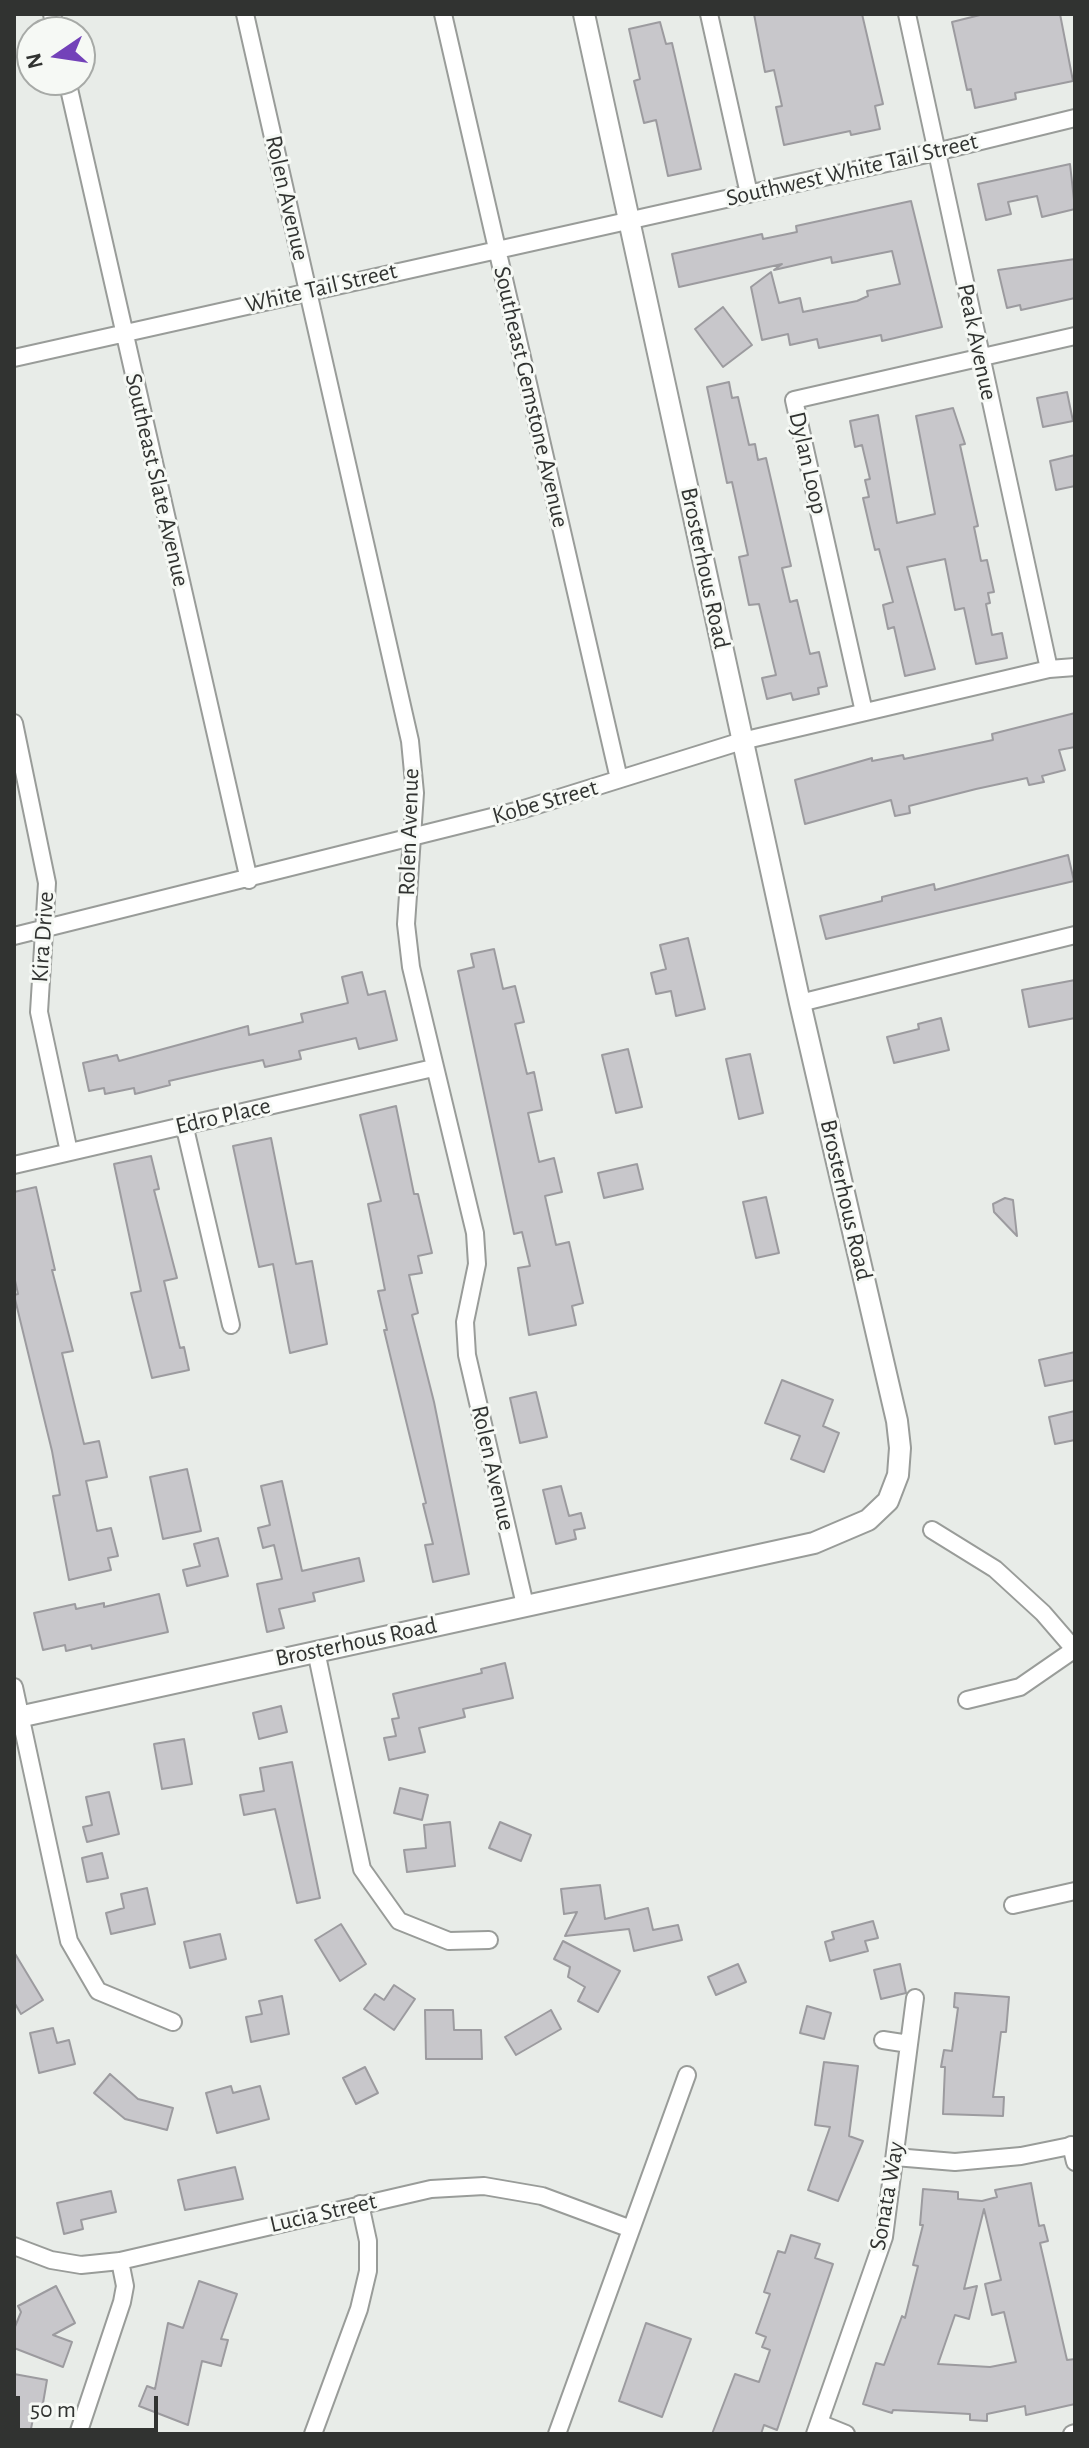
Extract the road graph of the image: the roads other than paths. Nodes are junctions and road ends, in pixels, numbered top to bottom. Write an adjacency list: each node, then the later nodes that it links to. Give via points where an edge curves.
1 (245, 14): 12 (street, Rolen Avenue)
2 (443, 14): 11 (street, Southeast Gemstone Avenue)
3 (584, 14): 10 (street, Brosterhous Road)
4 (709, 14): 9 (street)
5 (907, 14): 8 (street, Peak Avenue)
6 (71, 96): 13 (street, Southeast Slate Avenue)
7 (1075, 118): 8 (street, Southwest White Tail Street)
8 (936, 152): 9 (street, Southwest White Tail Street); 15 (street, Peak Avenue)
9 (749, 194): 10 (street, Southwest White Tail Street)
10 (629, 219): 11 (street, White Tail Street); 21 (street, Brosterhous Road)
11 (497, 249): 12 (street, White Tail Street); 22 (street, Southeast Gemstone Avenue)
12 (308, 291): 13 (street, White Tail Street); 23 (street, Rolen Avenue, via 410,741)
13 (123, 333): 16 (street, White Tail Street); 24 (street, Southeast Slate Avenue)
14 (1075, 336): 15 (street, Dylan Loop)
15 (981, 357): 18 (street, Peak Avenue); 19 (street, Dylan Loop, via 794,400)
16 (14, 358)
17 (1075, 667): 18 (street, Kobe Street)
18 (1049, 669): 19 (street, Kobe Street)
19 (864, 712): 21 (street, Kobe Street)
20 (14, 723): 25 (street, Kira Drive, via 43,854)
21 (742, 741): 22 (street, Kobe Street); 28 (street, Brosterhous Road)
22 (619, 779): 23 (street, Kobe Street)
23 (412, 838): 24 (street, Kobe Street); 29 (street, Rolen Avenue, via 406,924)
24 (249, 880): 25 (street, Kobe Street)
25 (44, 929): 27 (street, Kobe Street); 31 (street, Kira Drive, via 39,1012)
26 (1075, 935): 28 (street)
27 (14, 936)
28 (800, 1003): 35 (street, Brosterhous Road, via 897,1421 898,1475 888,1501 868,1520 814,1543)
29 (433, 1068): 30 (street, Edro Place); 35 (street, Rolen Avenue, via 475,1233 477,1264 465,1322 467,1355)
30 (184, 1124): 31 (street, Edro Place); 33 (street)
31 (69, 1152): 32 (street, Edro Place)
32 (14, 1165)
33 (231, 1325)
34 (932, 1530): 36 (street, via 995,1569)
35 (525, 1605): 37 (street, Brosterhous Road)
36 (1075, 1649): 39 (street, via 1020,1687)
37 (316, 1651): 40 (street, Brosterhous Road); 43 (street, via 362,1869 399,1921 449,1941)
38 (14, 1687): 40 (street)
39 (967, 1700)
40 (16, 1717): 45 (street, via 69,1941 98,1991)
41 (1075, 1891): 42 (street)
42 (1013, 1905)
43 (489, 1940)
44 (915, 1998): 47 (street, Sonata Way)
45 (173, 2022)
46 (883, 2040): 47 (street)
47 (909, 2044): 50 (street, Sonata Way)
48 (687, 2075): 53 (street)
49 (1073, 2145): 50 (street, via 955,2162); 51 (street)
50 (895, 2157): 56 (street, Sonata Way, via 884,2237)
51 (1075, 2162)
52 (360, 2204): 53 (street, Lucia Street, via 431,2189 484,2186 542,2196); 55 (street, Lucia Street); 58 (street, via 368,2271)
53 (631, 2229): 59 (street)
54 (14, 2246): 55 (street, Lucia Street, via 81,2265)
55 (120, 2261): 57 (street, via 122,2302)
56 (817, 2428): 60 (street)
57 (78, 2434)
58 (313, 2434)
59 (557, 2434)
60 (846, 2434)

